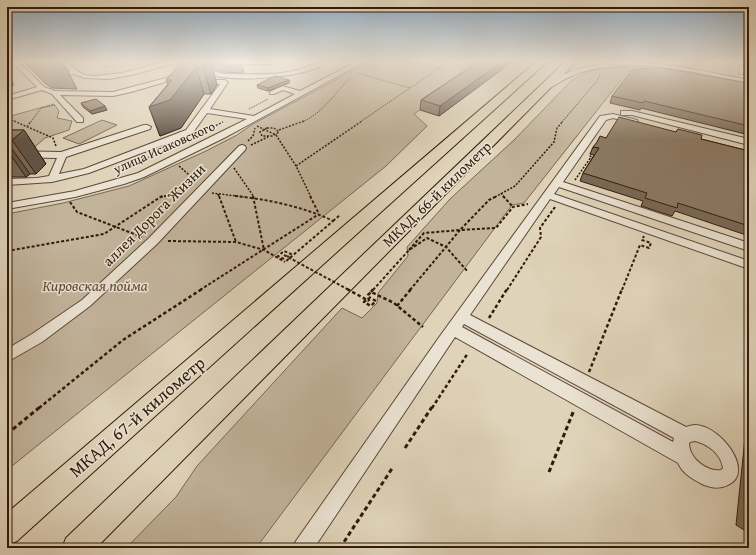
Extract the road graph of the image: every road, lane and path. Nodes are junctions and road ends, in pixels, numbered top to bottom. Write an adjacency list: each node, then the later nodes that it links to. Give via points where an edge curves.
1 (42, 88): 11 (street); 14 (street)
2 (140, 88): 11 (street, via 113,94)
3 (221, 88): 16 (street)
4 (282, 88): 12 (street); 13 (street)
5 (312, 88): 13 (street, улица Исаковского)
6 (342, 88): 24 (path, via 317,114)
7 (410, 88): 36 (path)
8 (512, 88): 71 (highway, МКАД, 66-й километр)
9 (590, 88): 42 (path, via 557,128 554,142 515,186)
10 (544, 89): 87 (highway, МКАД, 66-й километр)
11 (54, 92): 15 (street)
12 (272, 93)
13 (301, 94): 20 (street, улица Исаковского)
14 (7, 98)
15 (63, 102): 19 (street); 21 (path, via 41,108)
16 (205, 110): 20 (street); 37 (street, via 193,128 179,136 86,171)
17 (614, 116): 25 (street); 28 (street, via 632,113); 40 (street, via 603,118)
18 (7, 118): 21 (path)
19 (80, 120)
20 (257, 123): 23 (path); 29 (path, via 253,136); 45 (street, улица Исаковского, via 141,175)
21 (27, 127): 32 (path, via 53,138 57,145)
22 (147, 127): 33 (street)
23 (264, 129): 24 (path); 26 (path); 27 (path, via 260,134)
24 (279, 130): 26 (path)
25 (670, 131)
26 (276, 135): 27 (path); 36 (path)
27 (268, 137): 29 (path)
28 (749, 142)
29 (242, 148): 34 (street, аллея Дорога Жизни)
30 (592, 149): 38 (path, via 589,154 591,157)
31 (7, 154): 32 (street)
32 (47, 155): 33 (street)
33 (62, 155): 37 (street)
34 (229, 161): 41 (street, аллея Дорога Жизни); 46 (path)
35 (181, 163): 41 (path, via 179,167)
36 (296, 166): 51 (path)
37 (52, 179): 39 (street)
38 (574, 181)
39 (7, 182)
40 (557, 183): 44 (street); 60 (street)
41 (202, 189): 43 (path); 54 (path, via 162,196); 57 (street, аллея Дорога Жизни)
42 (501, 193): 49 (path); 55 (path, via 489,200)
43 (218, 194): 46 (path); 58 (path)
44 (548, 195): 56 (street); 74 (street)
45 (67, 196): 48 (street, улица Исаковского); 54 (path, via 77,212)
46 (255, 198): 51 (path); 61 (path)
47 (532, 199): 49 (path, via 528,204)
48 (7, 206)
49 (513, 207): 55 (path, via 496,228)
50 (555, 207): 73 (path, via 540,228 541,237)
51 (319, 214): 53 (path); 61 (path)
52 (340, 215): 53 (path)
53 (333, 221): 65 (path)
54 (116, 227): 57 (path); 63 (path, via 104,234)
55 (460, 230): 59 (path); 62 (path, via 424,233)
56 (646, 230): 66 (street); 78 (path, via 642,240 651,243 649,248 640,245 588,376 577,370)
57 (153, 241): 58 (path); 77 (street, аллея Дорога Жизни, via 86,303)
58 (236, 242): 61 (path)
59 (446, 247): 62 (path, via 427,238); 67 (path); 72 (path)
60 (749, 247)
61 (264, 250): 65 (path); 80 (path, via 123,340)
62 (409, 250): 68 (path)
63 (7, 251)
64 (287, 257): 65 (path, bridge, via 284,255); 65 (path, via 291,254 284,251 278,256); 70 (path, bridge)
65 (284, 261)
66 (749, 265)
67 (468, 272)
68 (371, 292): 69 (path); 72 (path)
69 (369, 297): 70 (path, bridge, via 369,301); 70 (path, via 376,300 371,306 364,302)
70 (366, 300)
71 (267, 303): 86 (highway, МКАД, 67-й километр)
72 (397, 306): 75 (path)
73 (489, 319)
74 (457, 323): 78 (street); 79 (street); 88 (street)
75 (423, 327)
76 (468, 353): 82 (path)
77 (7, 356)
78 (574, 376): 81 (street)
79 (567, 392): 83 (street); 85 (path, via 564,400 576,406)
80 (7, 434)
81 (685, 435): 83 (street, via 680,443); 83 (street, via 695,433 714,441 729,457 731,469 727,477 709,478 696,471)
82 (405, 448)
83 (683, 457)
84 (392, 467): 89 (path)
85 (549, 472)
86 (7, 531)
87 (76, 548)
88 (303, 548)
89 (340, 548)

